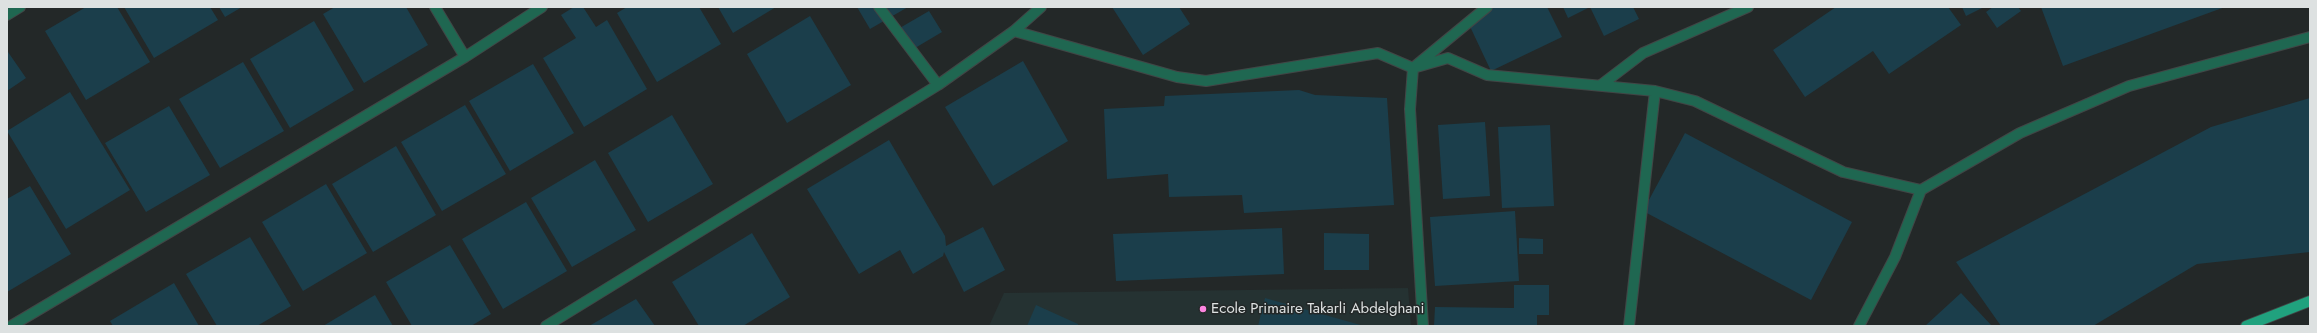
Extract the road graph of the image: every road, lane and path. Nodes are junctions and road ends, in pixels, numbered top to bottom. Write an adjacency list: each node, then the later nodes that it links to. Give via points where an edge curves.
1 (20, 7): 8 (street)
2 (435, 7): 11 (street)
3 (542, 7): 11 (street)
4 (879, 7): 13 (street)
5 (1041, 7): 9 (street)
6 (1748, 7): 14 (street, via 1643,52)
7 (1484, 8): 12 (street)
8 (7, 15)
9 (1014, 32): 12 (street, via 1177,77 1206,81 1378,53); 13 (street)
10 (2310, 37): 16 (street, via 2128,86 2020,133)
11 (465, 57): 18 (street)
12 (1413, 68): 14 (street, via 1448,58 1487,75); 20 (street, via 1410,109)
13 (938, 85): 19 (street)
14 (1601, 85): 15 (street)
15 (1655, 91): 16 (street, via 1695,101 1843,172); 21 (street)
16 (1922, 190): 22 (street, via 1895,257)
17 (2310, 301): 23 (main road)
18 (11, 326)
19 (546, 326)
20 (1423, 326)
21 (1630, 326)
22 (1859, 326)
23 (2246, 326)

